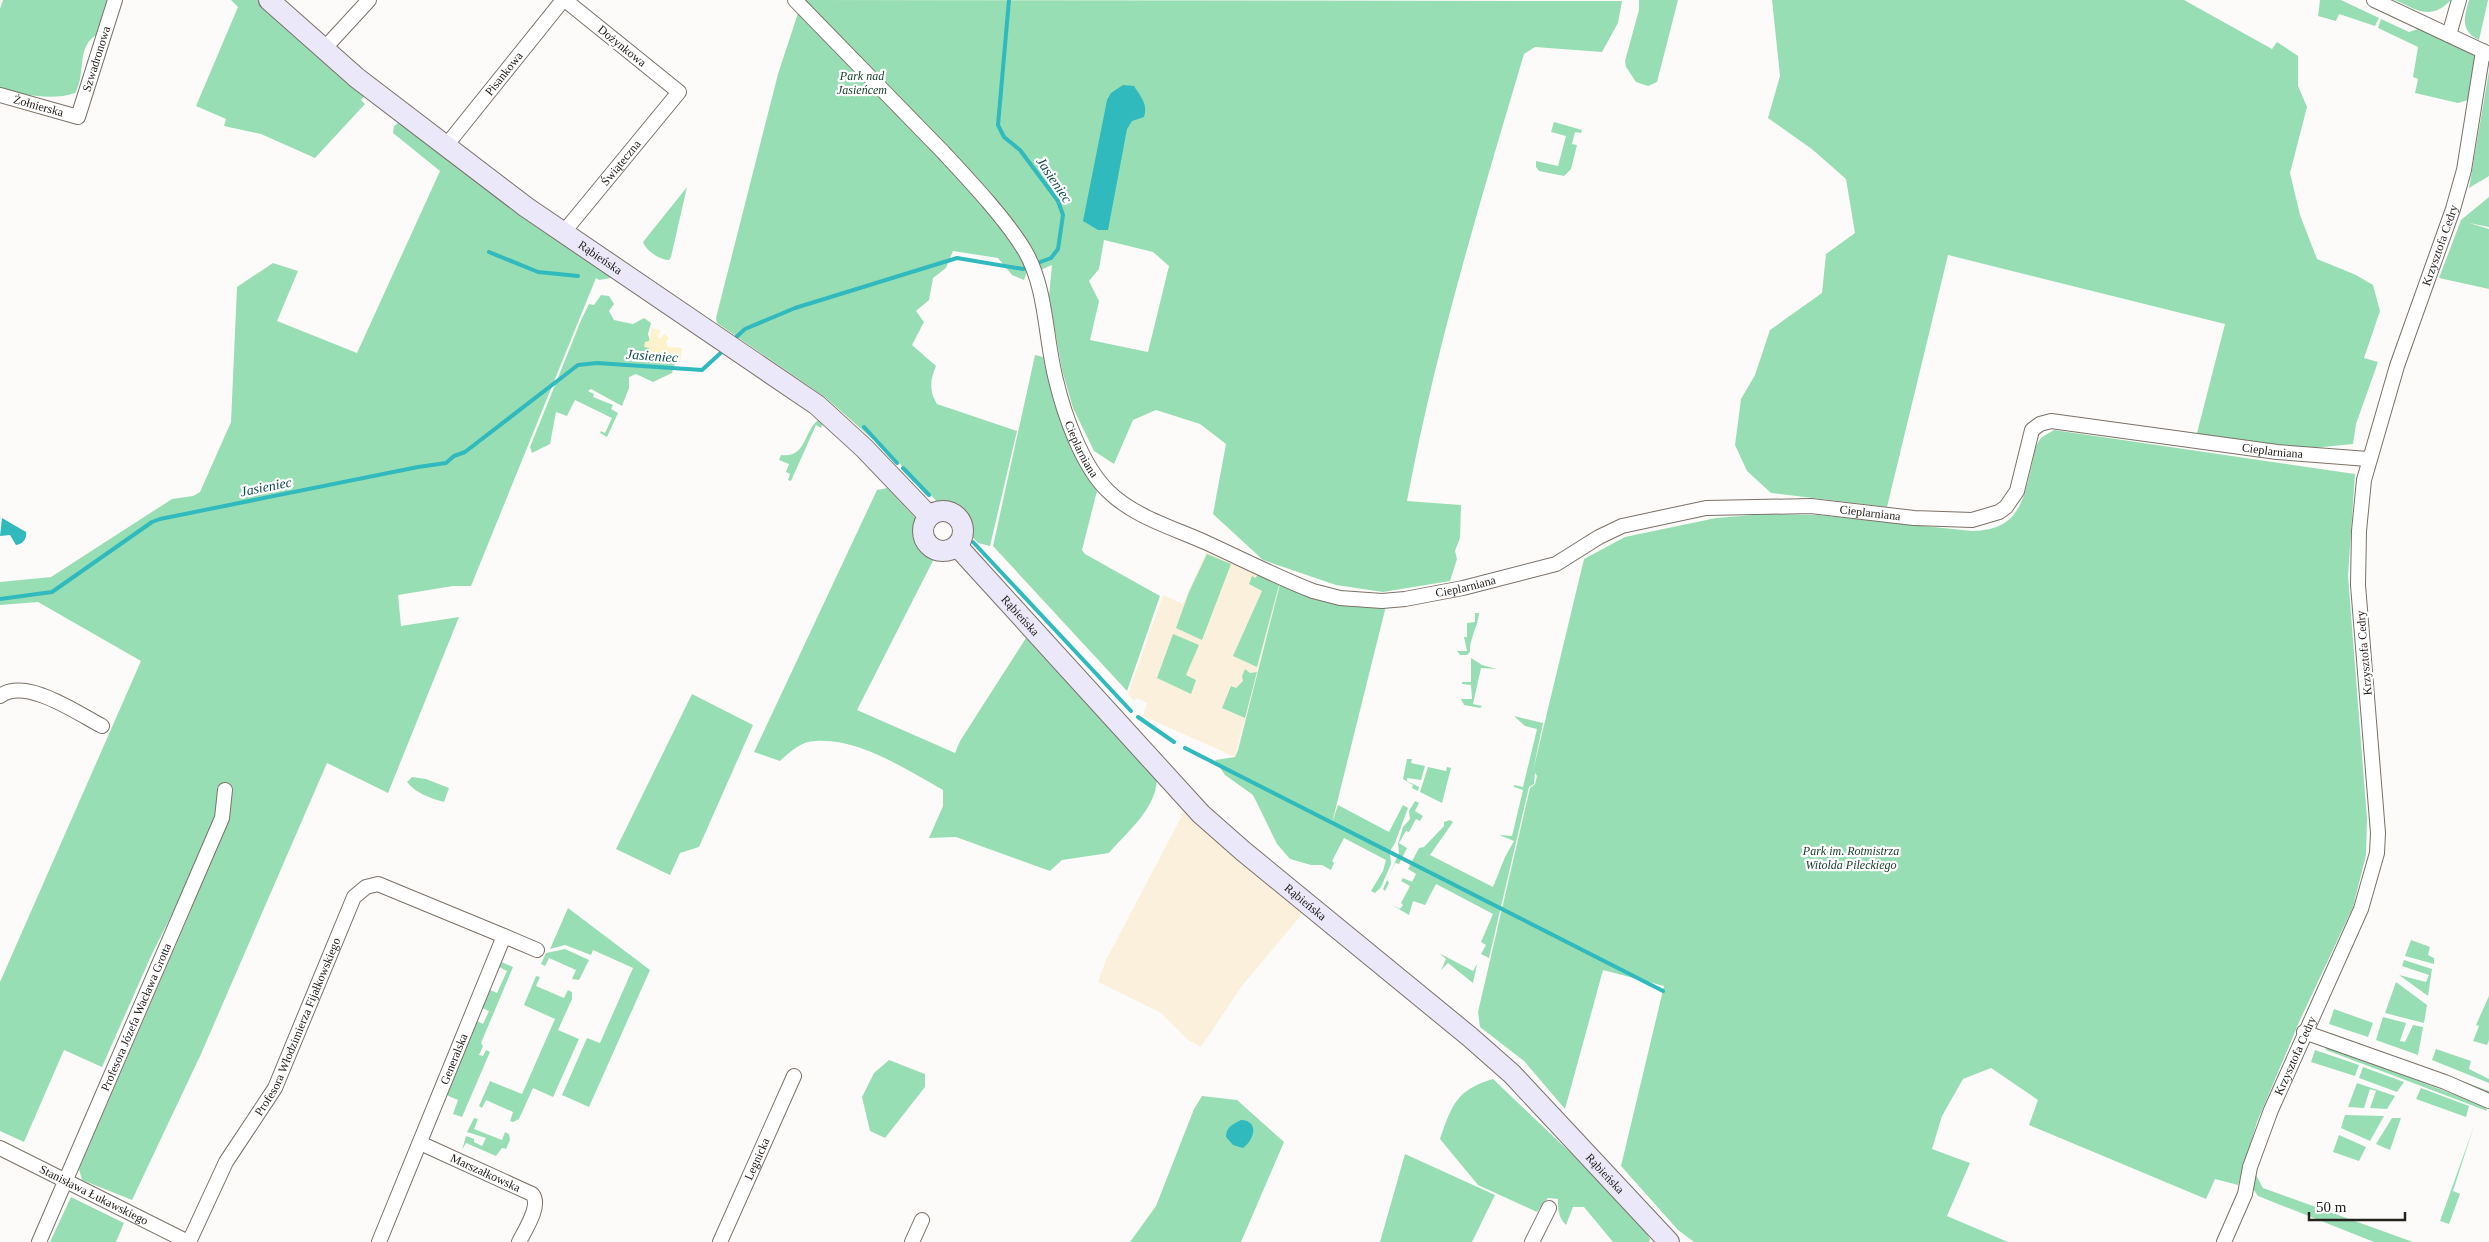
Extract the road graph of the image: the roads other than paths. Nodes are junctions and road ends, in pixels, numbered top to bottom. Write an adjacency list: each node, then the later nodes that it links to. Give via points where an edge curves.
1 (115, 0): 13 (street, Szwadronowa)
2 (269, 0): 9 (street, Rąbieńska)
3 (369, 0): 9 (street)
4 (564, 0): 11 (street, Dożynkowa); 14 (street, Pisankowa)
5 (795, 0): 16 (street, Cieplarniana, via 958,168 1020,242 1032,265 1056,381 1065,409 1091,469 1108,492 1152,519 1294,584 1349,599 1393,601 1556,564 1622,526 1706,508 1811,506 1940,520 1982,518 1999,512 2012,500 2032,430 2051,421 2277,452)
6 (2374, 0): 8 (street)
7 (2459, 0): 8 (street)
8 (2448, 35): 10 (street)
9 (324, 50): 14 (street, Rąbieńska)
10 (2486, 53): 16 (street, Krzysztofa Cedry, via 2464,170 2453,209)
11 (679, 92): 15 (street, Świąteczna)
12 (0, 95): 13 (street, Żołnierska)
13 (78, 117)
14 (444, 147): 15 (street, Rąbieńska)
15 (563, 234): 17 (street, Rąbieńska, via 786,382 832,418)
16 (2368, 459): 24 (street, Krzysztofa Cedry, via 2361,506 2358,585 2377,853 2361,909)
17 (929, 516): 18 (street, via 923,530 928,545 942,552); 18 (street, via 947,511 958,518 964,529)
18 (957, 546): 39 (street, Rąbieńska, via 1201,814 1512,1074)
19 (0, 696): 20 (street, via 13,689 32,691)
20 (102, 726)
21 (225, 790): 29 (street, Profesora Józefa Wacława Grotta, via 222,818)
22 (504, 936): 23 (street); 27 (street, Generalska); 33 (street, Profesora Włodzimierza Fijałkowskiego, via 384,885 371,886 357,893 275,1088 226,1162)
23 (536, 950)
24 (2304, 1032): 26 (street); 40 (street, Krzysztofa Cedry, via 2251,1162 2246,1194)
25 (794, 1076): 36 (street, Legnicka)
26 (2489, 1101)
27 (420, 1143): 34 (street, Generalska); 35 (street, Marszałkowska, via 535,1197 536,1205)
28 (0, 1148): 29 (street, Stanisława Łukawskiego)
29 (66, 1182): 32 (street, Profesora Józefa Wacława Grotta); 33 (street, Stanisława Łukawskiego)
30 (1549, 1208): 38 (street)
31 (922, 1220): 37 (street)
32 (40, 1242)
33 (189, 1242)
34 (379, 1242)
35 (519, 1242)
36 (720, 1242)
37 (912, 1242)
38 (1532, 1242)
39 (1669, 1242)
40 (2224, 1242)

